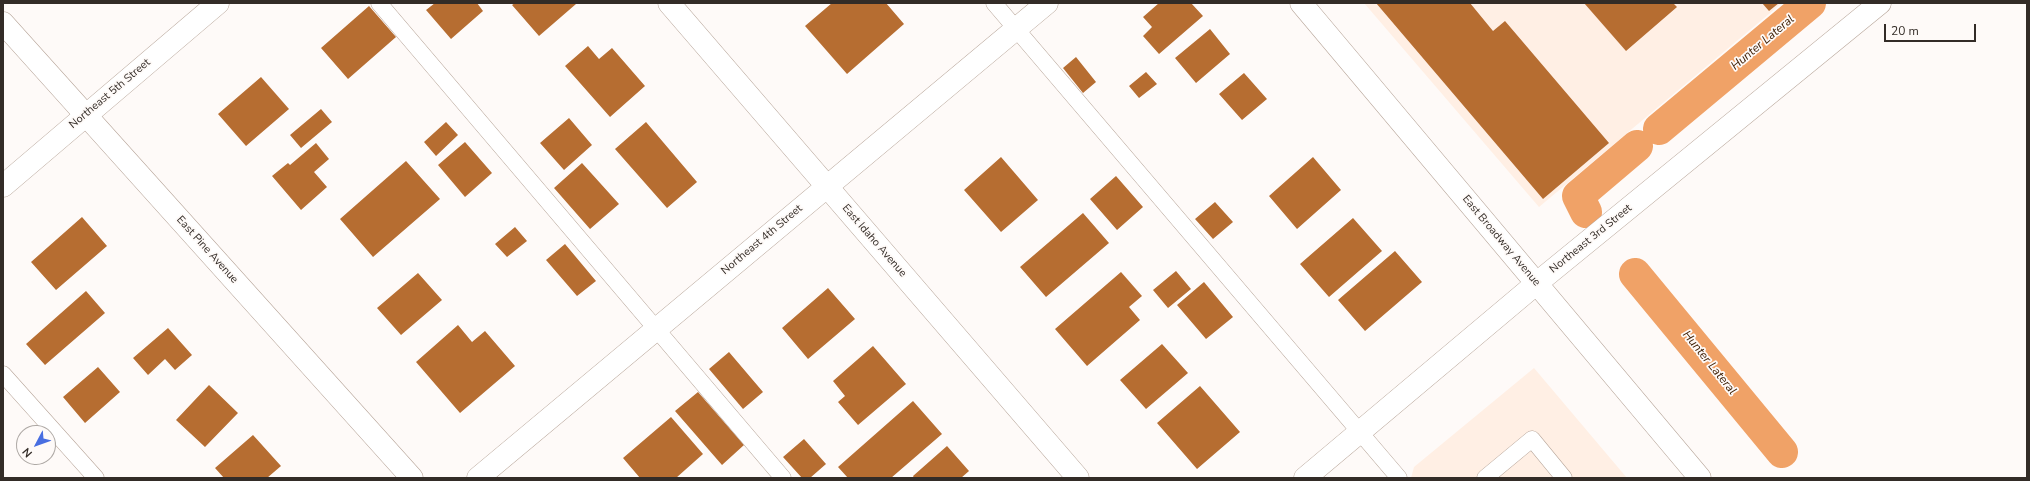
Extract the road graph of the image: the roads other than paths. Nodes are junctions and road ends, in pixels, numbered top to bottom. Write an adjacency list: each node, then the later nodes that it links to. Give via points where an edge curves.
1 (218, 3): 10 (street, Northeast 5th Street)
2 (379, 3): 14 (lane)
3 (669, 3): 12 (street, East Idaho Avenue)
4 (994, 3): 9 (lane)
5 (1047, 3): 9 (street, Northeast 4th Street)
6 (1301, 3): 13 (street, East Broadway Avenue)
7 (1880, 3): 13 (street, Northeast 3rd Street)
8 (3, 23): 10 (street, East Pine Avenue)
9 (1016, 29): 12 (street, Northeast 4th Street); 16 (lane)
10 (85, 115): 11 (street, Northeast 5th Street); 18 (street, East Pine Avenue)
11 (3, 186)
12 (827, 186): 14 (street, Northeast 4th Street); 21 (street, East Idaho Avenue)
13 (1536, 283): 16 (street, Northeast 3rd Street); 26 (street, East Broadway Avenue)
14 (656, 329): 19 (street, Northeast 4th Street); 20 (lane)
15 (3, 374): 17 (lane)
16 (1360, 432): 22 (street, Northeast 3rd Street); 23 (lane)
17 (96, 478)
18 (412, 478)
19 (478, 478)
20 (783, 478)
21 (1078, 478)
22 (1305, 478)
23 (1399, 478)
24 (1485, 478): 25 (lane, via 1532,439)
25 (1564, 478)
26 (1700, 478)

